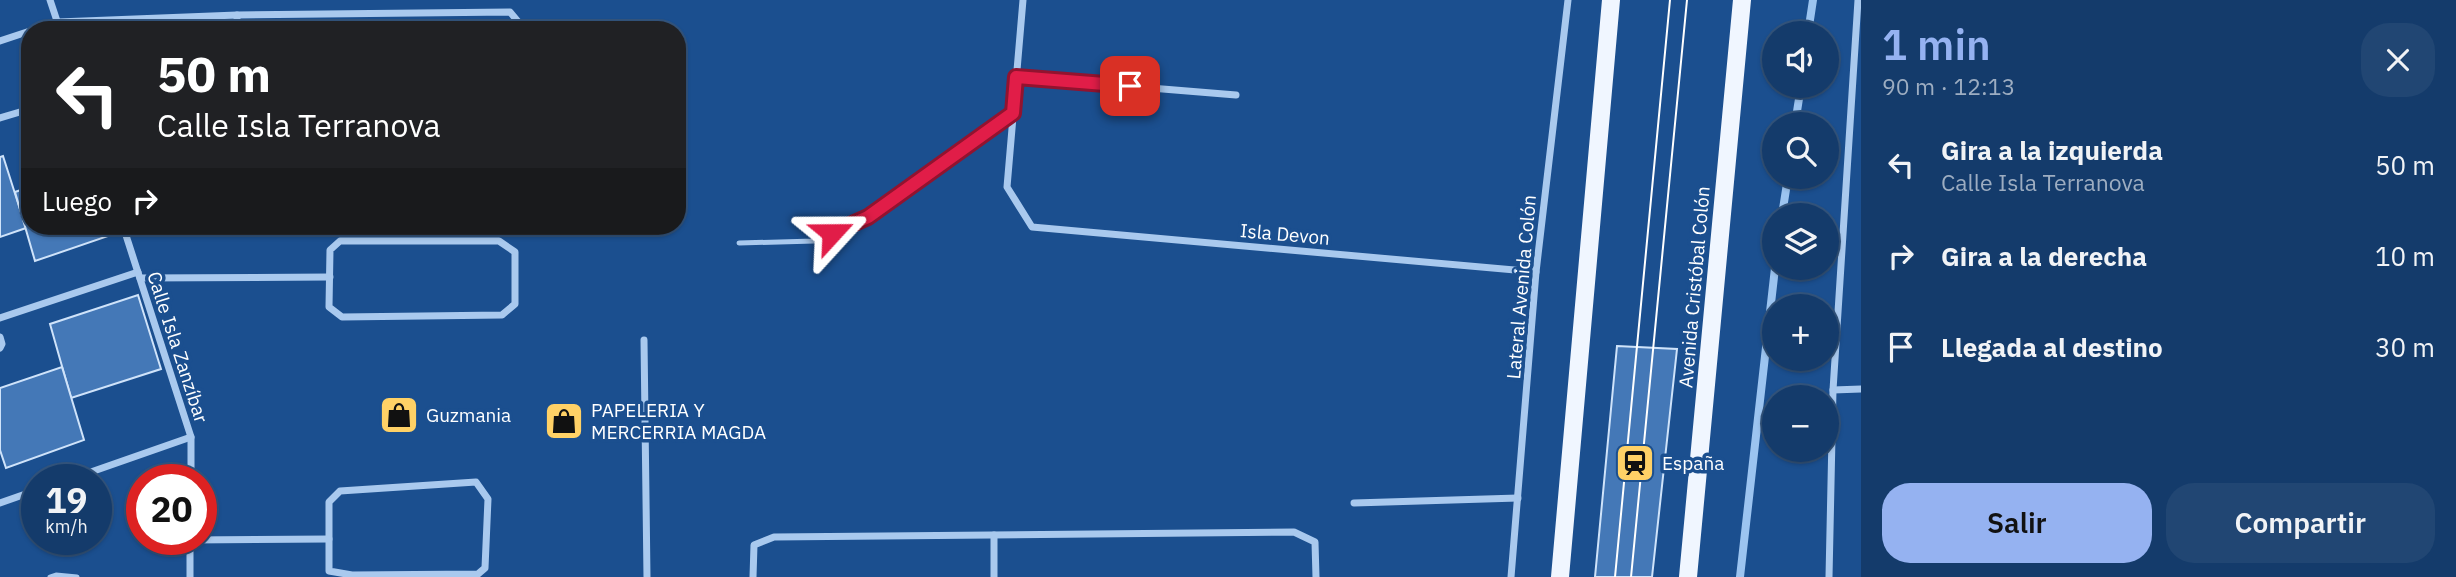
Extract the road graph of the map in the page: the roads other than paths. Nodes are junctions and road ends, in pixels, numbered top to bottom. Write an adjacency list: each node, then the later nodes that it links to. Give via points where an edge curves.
1 (50, 0): 8 (street)
2 (1023, 0): 14 (street)
3 (1567, 0): 23 (street, Lateral Avenida Colón)
4 (1611, 0): 53 (main road)
5 (1742, 0): 54 (main road, Avenida Cristóbal Colón)
6 (1858, 0): 17 (street)
7 (237, 15): 9 (street); 10 (street); 11 (street, via 510,12)
8 (57, 21)
9 (140, 21)
10 (237, 21)
11 (518, 21)
12 (21, 34): 13 (street)
13 (0, 41)
14 (1016, 77): 15 (street); 19 (street)
15 (1236, 95)
16 (1861, 103): 17 (street)
17 (1852, 105): 30 (street)
18 (21, 112): 20 (street)
19 (1013, 113): 22 (lane, via 868,217 814,241); 23 (street, Isla Devon, via 1007,187 1032,227)
20 (0, 118)
21 (126, 235): 24 (street, Calle Isla Zanzíbar)
22 (738, 243)
23 (1536, 272): 38 (street, Lateral Avenida Colón)
24 (139, 275): 25 (street); 26 (street); 33 (street, Calle Isla Zanzíbar)
25 (330, 276): 25 (street, via 330,250 340,241 499,241 514,252 515,304 502,315 342,317 330,307)
26 (0, 318)
27 (0, 337): 29 (street)
28 (644, 340): 48 (street)
29 (0, 348)
30 (1833, 385)
31 (1861, 389): 32 (street)
32 (1839, 390)
33 (191, 437): 35 (street, Calle Isla Zanzíbar); 36 (street)
34 (1831, 462): 55 (street)
35 (191, 464)
36 (112, 465)
37 (21, 496): 39 (street)
38 (1518, 498): 40 (street); 52 (street, Lateral Avenida Colón)
39 (0, 503)
40 (1354, 503)
41 (995, 536): 49 (street, via 774,537 754,545); 50 (street); 51 (street, via 1294,532 1315,542)
42 (329, 539): 42 (street, via 328,502 340,491 476,482 488,499 485,568 478,574 352,575 329,571); 43 (street)
43 (217, 540)
44 (190, 555): 47 (street)
45 (50, 577): 46 (lane)
46 (77, 577)
47 (190, 577)
48 (647, 577)
49 (753, 577)
50 (994, 577)
51 (1316, 577)
52 (1511, 577)
53 (1560, 577)
54 (1688, 577)
55 (1829, 577)

